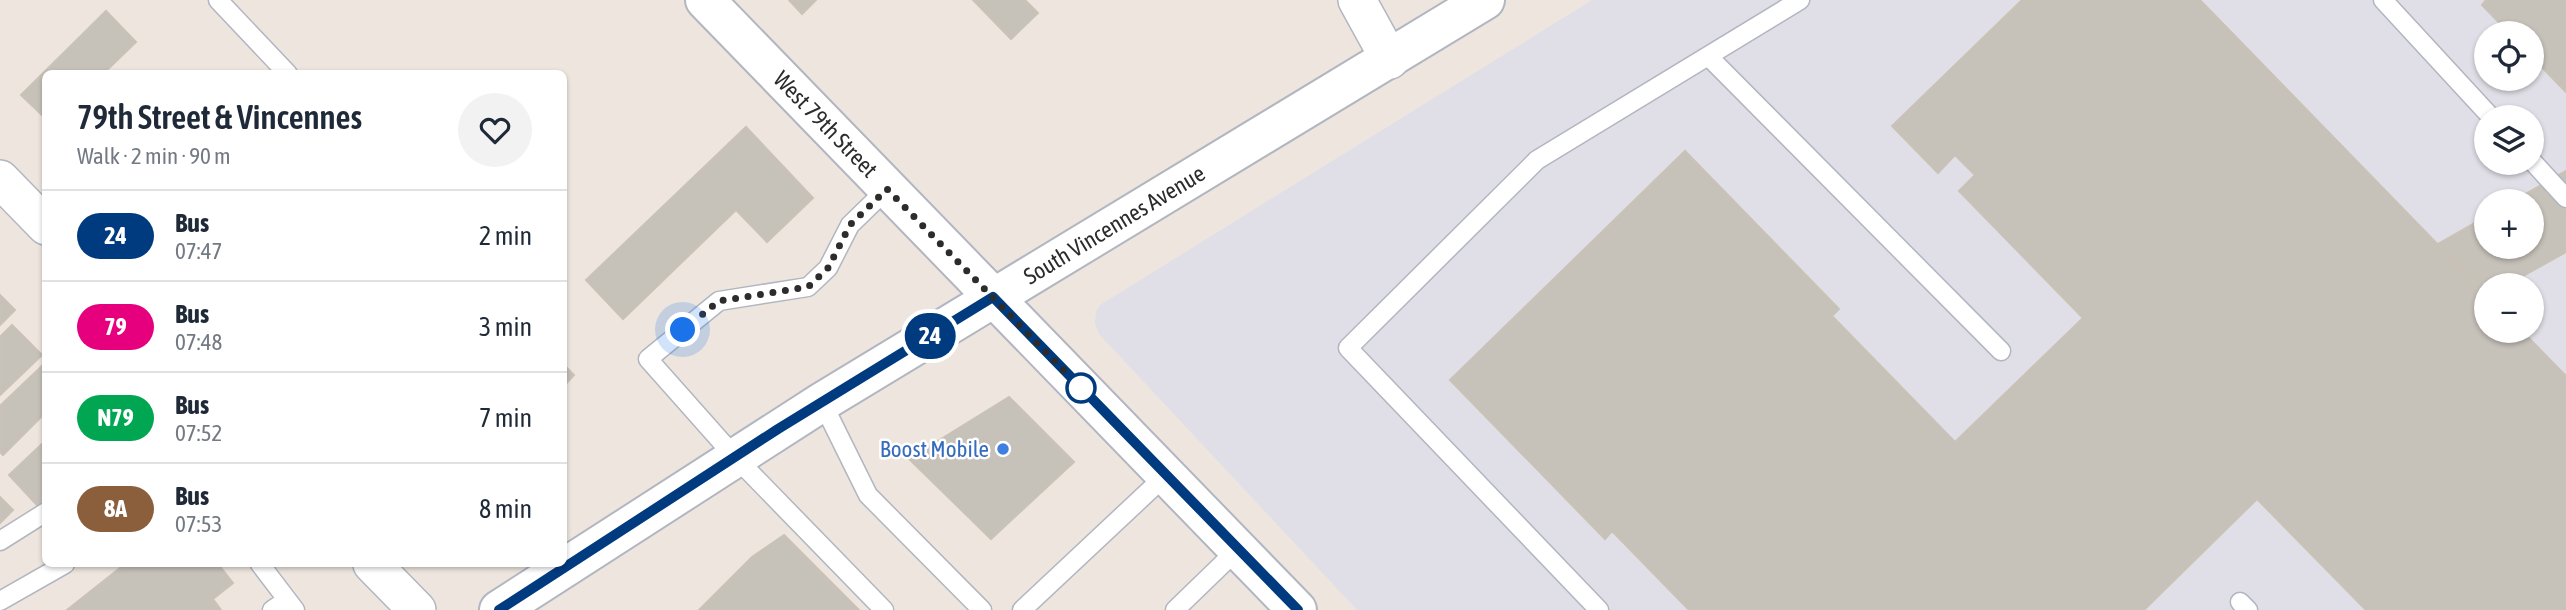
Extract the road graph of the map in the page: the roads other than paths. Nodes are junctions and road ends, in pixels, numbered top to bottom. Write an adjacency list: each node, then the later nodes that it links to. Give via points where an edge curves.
1 (218, 0): 9 (lane)
2 (705, 0): 13 (main road, West 79th Street)
3 (1357, 0): 8 (street)
4 (1485, 0): 8 (main road, South Vincennes Avenue)
5 (1800, 0): 7 (lane)
6 (2383, 0): 10 (lane)
7 (1708, 56): 17 (lane); 39 (lane, via 1537,160 1348,348)
8 (1390, 60): 16 (main road, South Vincennes Avenue)
9 (284, 70)
10 (2480, 105)
11 (2544, 175): 14 (lane)
12 (0, 179): 15 (street)
13 (887, 189): 16 (main road, West 79th Street); 19 (lane, via 850,225 828,268 808,287 719,301 648,359)
14 (2566, 198)
15 (42, 222)
16 (993, 297): 18 (main road, South Vincennes Avenue); 20 (main road, West 79th Street)
17 (2001, 351)
18 (822, 402): 19 (main road, South Vincennes Avenue); 35 (lane, via 868,495)
19 (735, 457): 24 (main road, South Vincennes Avenue); 34 (lane)
20 (1166, 475): 23 (main road, West 79th Street); 36 (lane)
21 (42, 515): 22 (lane)
22 (0, 541)
23 (1238, 549): 37 (lane); 38 (main road, West 79th Street)
24 (567, 566)
25 (60, 567): 29 (lane)
26 (262, 567): 30 (lane)
27 (375, 567): 32 (street)
28 (565, 567): 33 (main road, South Vincennes Avenue)
29 (0, 601)
30 (291, 605): 31 (lane)
31 (272, 610)
32 (417, 610)
33 (499, 610)
34 (884, 610)
35 (982, 610)
36 (1022, 610)
37 (1175, 610)
38 (1297, 610)
39 (1600, 610)

